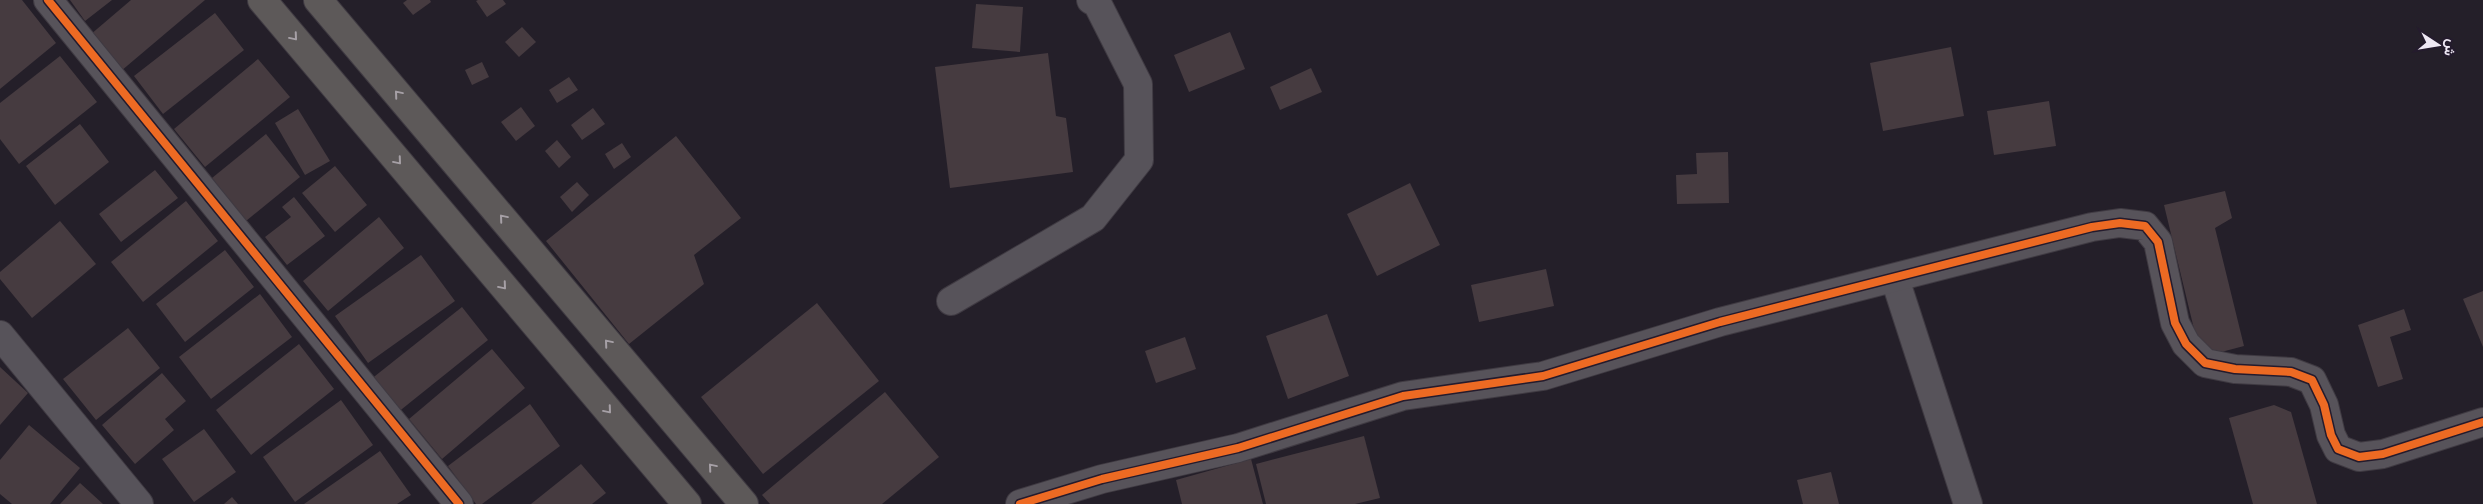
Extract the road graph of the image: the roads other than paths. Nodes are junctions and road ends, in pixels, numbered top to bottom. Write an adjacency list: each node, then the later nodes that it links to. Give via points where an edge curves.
1 (48, 0): 10 (street)
2 (262, 0): 11 (main road, one-way to 11)
3 (318, 0): 12 (main road, one-way to 3)
4 (1091, 0): 6 (street, via 1097,4 1138,84 1139,160 1093,218)
5 (1895, 279): 8 (street, via 2092,228 2120,223 2144,226 2158,242 2174,322 2186,344 2205,363 2235,369 2291,372 2312,380 2338,449 2360,457 2383,454); 13 (street, via 1720,322 1542,376 1403,396 1238,448 1102,479); 14 (street)
6 (951, 301)
7 (0, 335): 9 (street)
8 (2483, 422)
9 (130, 500)
10 (459, 504)
11 (687, 504)
12 (744, 504)
13 (1020, 504)
14 (1968, 504)

